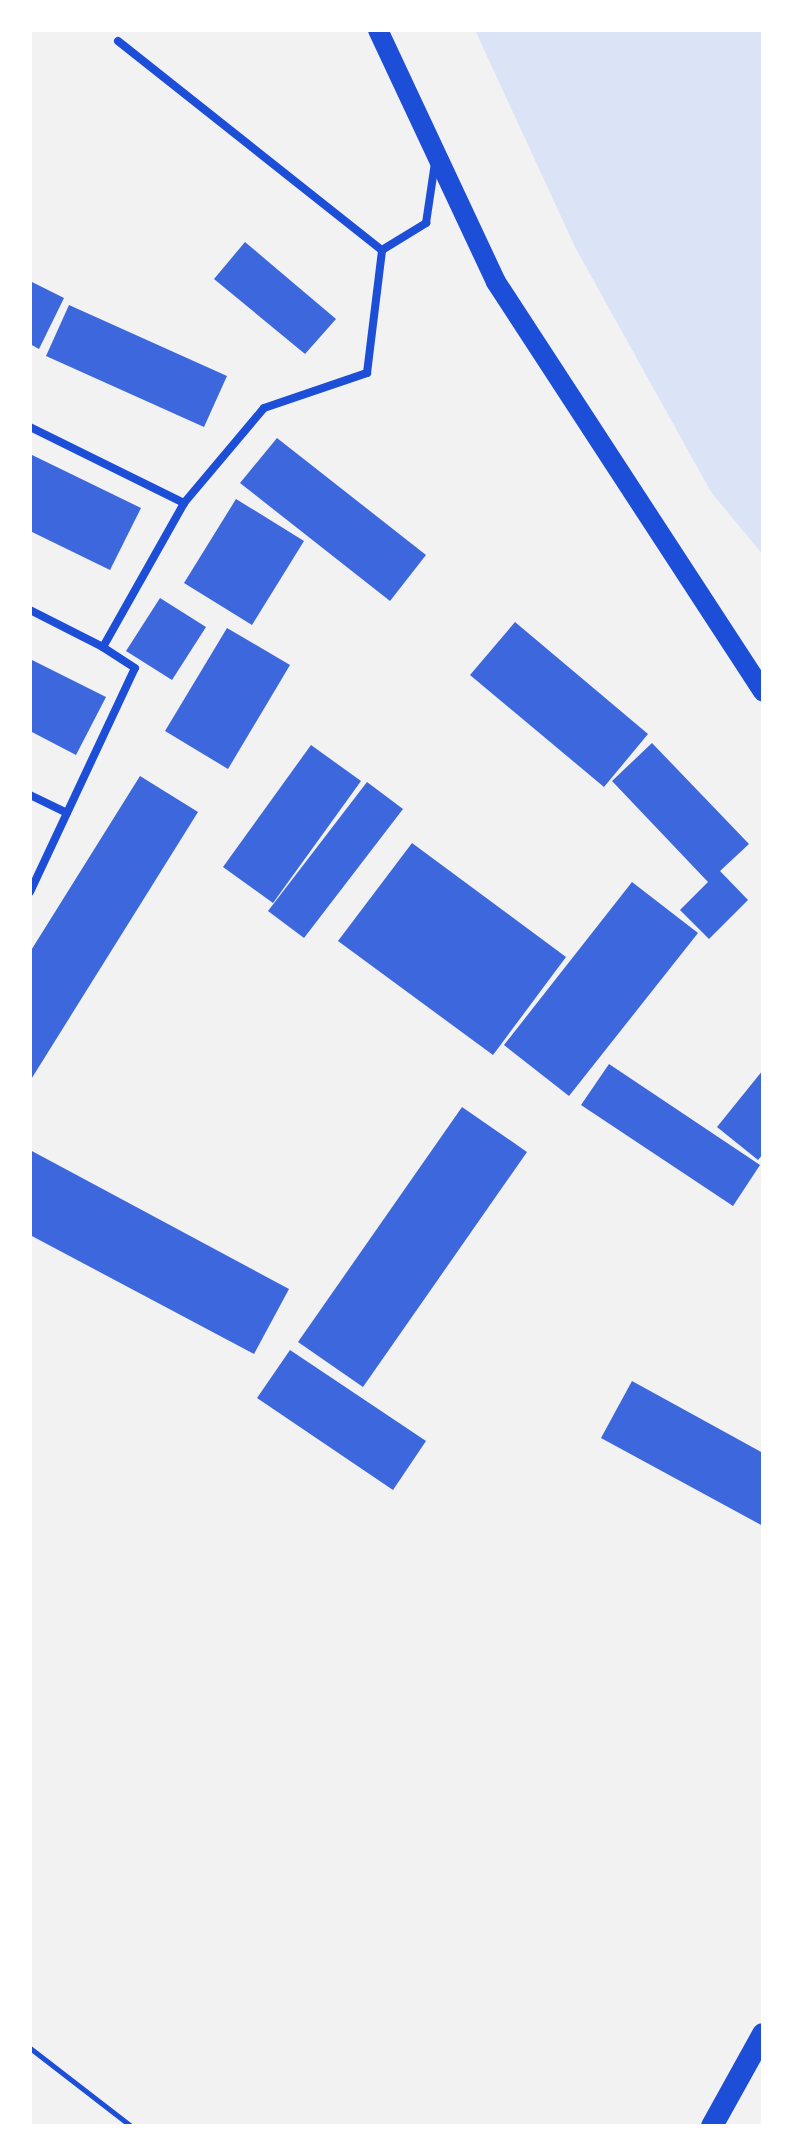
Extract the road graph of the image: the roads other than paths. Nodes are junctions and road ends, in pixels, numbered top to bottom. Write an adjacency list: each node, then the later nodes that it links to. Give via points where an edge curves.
1 (378, 30): 3 (main road)
2 (118, 41): 4 (street)
3 (436, 154): 4 (street, via 426,223); 9 (main road, via 496,282)
4 (382, 250): 6 (street, via 367,373 264,408)
5 (30, 427): 6 (street)
6 (184, 503): 8 (street)
7 (30, 610): 8 (street)
8 (103, 647): 11 (street, via 135,668)
9 (763, 692)
10 (30, 795): 11 (street)
11 (67, 813): 12 (street)
12 (30, 892)
13 (763, 2034): 14 (highway)
14 (712, 2126)

